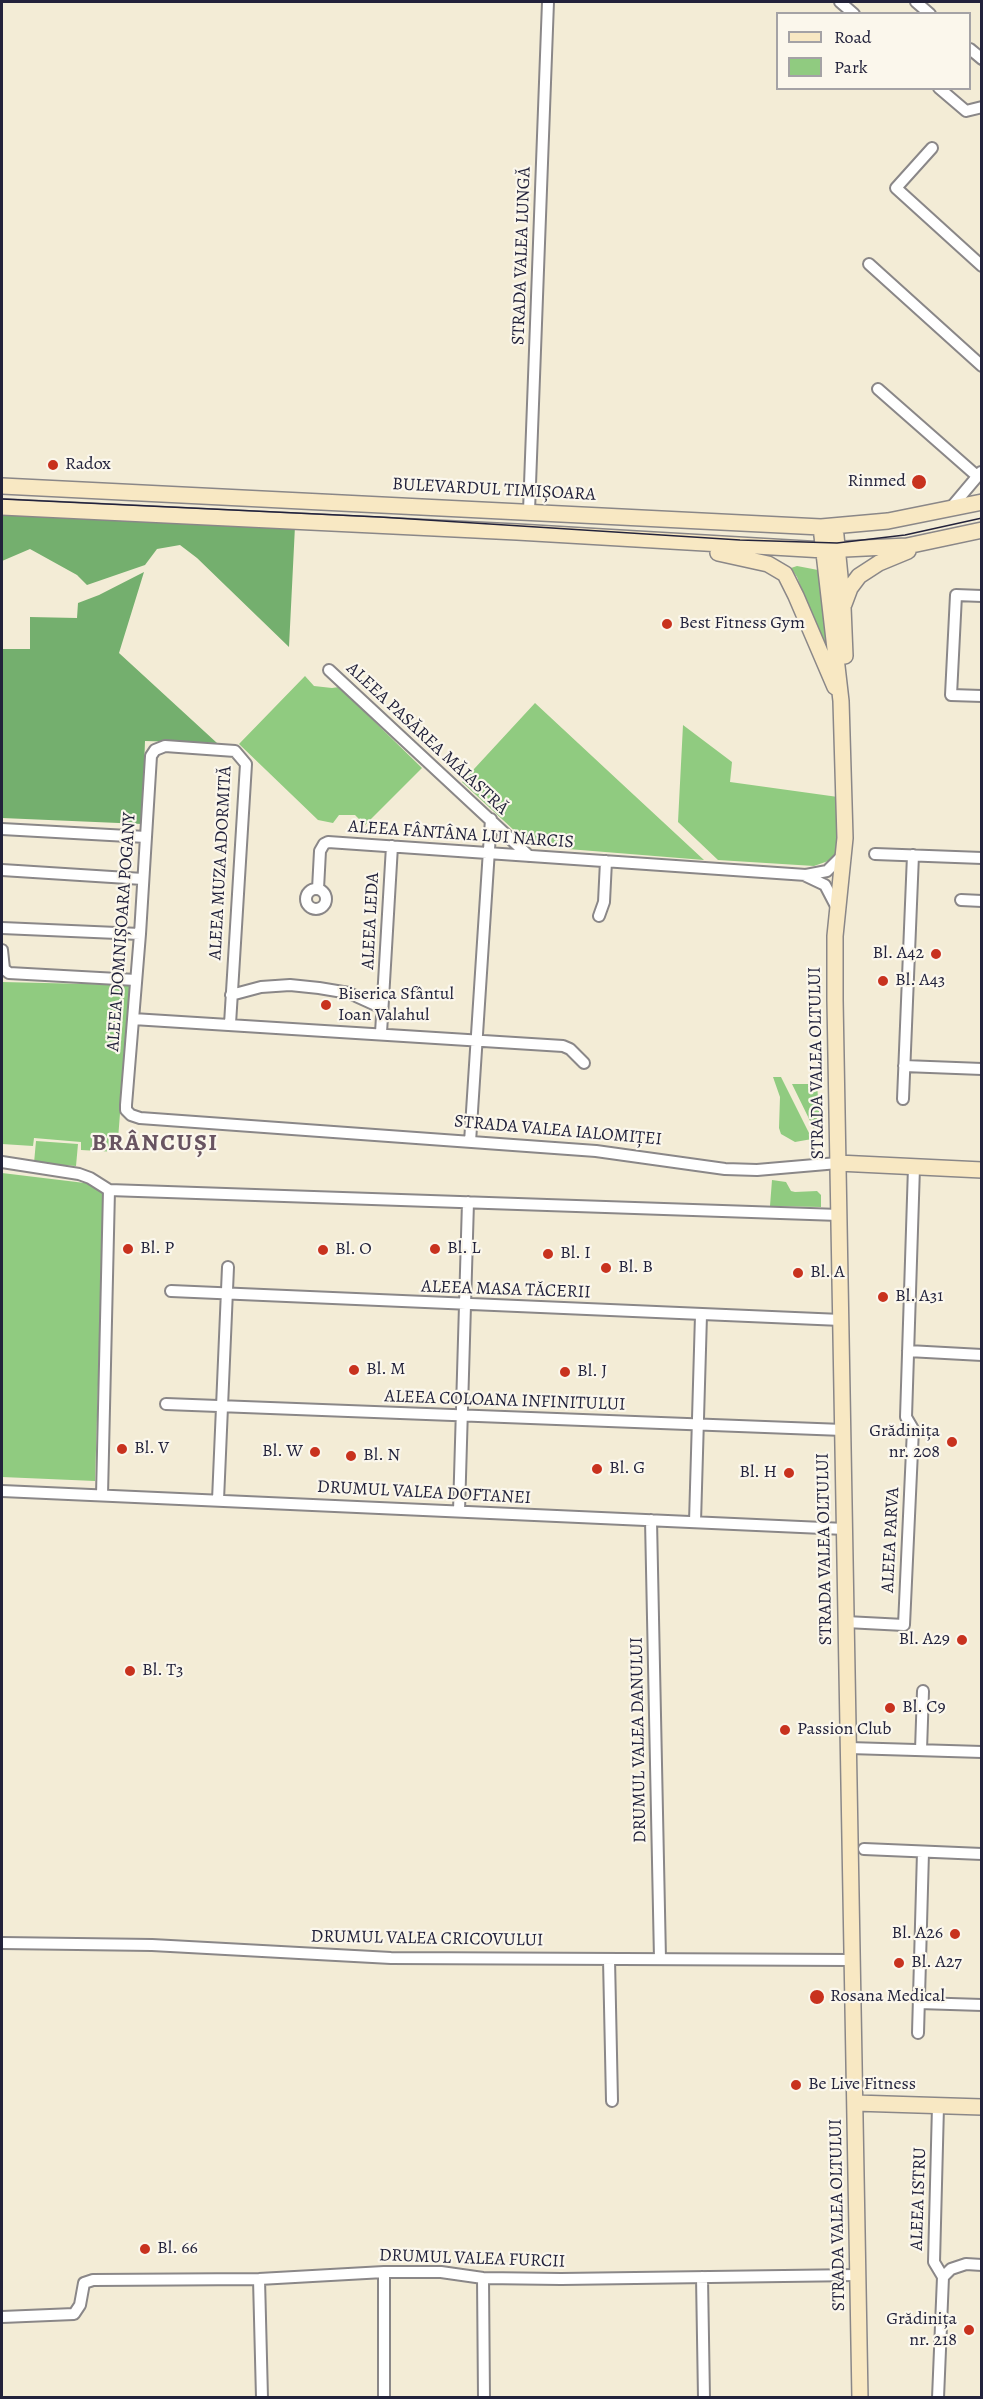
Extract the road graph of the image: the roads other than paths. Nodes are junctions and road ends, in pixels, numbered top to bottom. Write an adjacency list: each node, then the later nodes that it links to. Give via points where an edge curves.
1 (548, 2): 20 (street, STRADA VALEA LUNGĂ)
2 (840, 2): 4 (street)
3 (916, 2): 5 (street)
4 (852, 12)
5 (928, 12)
6 (941, 90): 7 (street, via 966,111)
7 (981, 107)
8 (932, 148): 10 (street, via 896,188)
9 (869, 264): 11 (street)
10 (981, 266)
11 (981, 366)
12 (878, 389): 13 (street)
13 (979, 474): 19 (street)
14 (2, 486): 15 (main road, BULEVARDUL TIMIȘOARA)
15 (68, 489): 18 (main road); 20 (main road, BULEVARDUL TIMIȘOARA)
16 (981, 502): 19 (main road, BULEVARDUL TIMIȘOARA)
17 (2, 507): 18 (main road)
18 (68, 510): 24 (main road)
19 (948, 510): 22 (main road, BULEVARDUL TIMIȘOARA)
20 (529, 511): 21 (main road, BULEVARDUL TIMIȘOARA)
21 (741, 524): 22 (main road, BULEVARDUL TIMIȘOARA); 26 (main road)
22 (828, 527): 27 (main road, STRADA VALEA OLTULUI)
23 (981, 530): 25 (main road)
24 (665, 542): 26 (main road); 32 (main road, via 779,569 789,579)
25 (931, 542): 27 (main road); 29 (main road, via 859,576)
26 (741, 546): 27 (main road)
27 (831, 550): 29 (main road, STRADA VALEA OLTULUI); 32 (main road, STRADA VALEA OLTULUI)
28 (981, 596): 31 (street, via 956,595 951,695)
29 (843, 607): 32 (main road, STRADA VALEA OLTULUI, via 845,658)
30 (329, 670): 34 (street, ALEEA PASĂREA MĂIASTRĂ)
31 (981, 696)
32 (841, 701): 39 (main road, STRADA VALEA OLTULUI)
33 (155, 750): 36 (street, ALEEA DOMNIȘOARA POGANY, via 151,756); 57 (street, ALEEA MUZA ADORMITĂ, via 165,746 235,751 246,764)
34 (491, 819): 38 (street); 42 (street, ALEEA PASĂREA MĂIASTRĂ)
35 (2, 829): 36 (street)
36 (146, 837): 47 (street, ALEEA DOMNIȘOARA POGANY)
37 (392, 846): 38 (street, ALEEA FÂNTÂNA LUI NARCIS); 48 (street, ALEEA FÂNTÂNA LUI NARCIS, via 324,844 320,851); 58 (street, ALEEA LEDA)
38 (489, 853): 42 (street, ALEEA FÂNTÂNA LUI NARCIS); 62 (street)
39 (844, 853): 46 (street, ALEEA FÂNTÂNA LUI NARCIS, via 827,871); 51 (main road, STRADA VALEA OLTULUI)
40 (875, 854): 41 (street)
41 (913, 855): 43 (street); 64 (street)
42 (530, 856): 44 (street, ALEEA FÂNTÂNA LUI NARCIS)
43 (981, 858)
44 (606, 861): 46 (street, ALEEA FÂNTÂNA LUI NARCIS); 52 (street, via 604,902)
45 (2, 870): 47 (street)
46 (806, 875): 51 (street, via 825,885)
47 (144, 879): 54 (street, ALEEA DOMNIȘOARA POGANY)
48 (318, 889)
49 (961, 900): 50 (street)
50 (981, 901)
51 (837, 908): 70 (main road, STRADA VALEA OLTULUI)
52 (599, 916)
53 (2, 928): 54 (street)
54 (140, 934): 56 (street, ALEEA DOMNIȘOARA POGANY)
55 (2, 950): 56 (street, via 4,969 9,973)
56 (136, 980): 59 (street, ALEEA DOMNIȘOARA POGANY)
57 (231, 994): 58 (street, via 290,985 349,993); 60 (street, ALEEA MUZA ADORMITĂ)
58 (382, 1008): 61 (street, ALEEA LEDA)
59 (133, 1018): 60 (street); 67 (street, ALEEA DOMNIȘOARA POGANY, via 126,1105)
60 (230, 1024): 61 (street)
61 (381, 1033): 62 (street)
62 (476, 1039): 63 (street, via 563,1046); 68 (street)
63 (584, 1063)
64 (904, 1066): 65 (street); 66 (street)
65 (981, 1069)
66 (903, 1099)
67 (131, 1115): 68 (street, STRADA VALEA IALOMIȚEI)
68 (470, 1142): 70 (street, STRADA VALEA IALOMIȚEI, via 610,1152 725,1169)
69 (2, 1162): 73 (street, via 79,1174)
70 (838, 1163): 71 (main road, STRADA VALEA IALOMIȚEI); 75 (main road, STRADA VALEA OLTULUI)
71 (914, 1167): 72 (main road, STRADA VALEA IALOMIȚEI); 82 (street, ALEEA PARVA)
72 (981, 1170)
73 (109, 1190): 74 (street); 90 (street)
74 (468, 1202): 75 (street); 79 (street)
75 (839, 1215): 81 (main road, STRADA VALEA OLTULUI)
76 (228, 1267): 78 (street)
77 (171, 1291): 78 (street, ALEEA MASA TĂCERII)
78 (227, 1293): 79 (street, ALEEA MASA TĂCERII); 85 (street)
79 (465, 1305): 80 (street, ALEEA MASA TĂCERII); 86 (street)
80 (701, 1314): 81 (street, ALEEA MASA TĂCERII); 87 (street)
81 (841, 1320): 88 (main road, STRADA VALEA OLTULUI)
82 (908, 1351): 83 (street); 96 (street, ALEEA PARVA, via 906,1418 913,1429 904,1625)
83 (981, 1355)
84 (166, 1404): 85 (street, ALEEA COLOANA INFINITULUI)
85 (221, 1407): 86 (street, ALEEA COLOANA INFINITULUI); 91 (street)
86 (462, 1416): 87 (street, ALEEA COLOANA INFINITULUI); 92 (street)
87 (698, 1424): 88 (street, ALEEA COLOANA INFINITULUI); 94 (street)
88 (843, 1430): 95 (main road, STRADA VALEA OLTULUI)
89 (2, 1491): 90 (street, DRUMUL VALEA DOFTANEI)
90 (102, 1495): 91 (street, DRUMUL VALEA DOFTANEI)
91 (218, 1500): 92 (street, DRUMUL VALEA DOFTANEI)
92 (459, 1511): 93 (street, DRUMUL VALEA DOFTANEI)
93 (651, 1520): 94 (street, DRUMUL VALEA DOFTANEI); 106 (street, DRUMUL VALEA DANULUI)
94 (694, 1522): 95 (street, DRUMUL VALEA DOFTANEI)
95 (844, 1529): 96 (main road, STRADA VALEA OLTULUI)
96 (846, 1622): 98 (main road, STRADA VALEA OLTULUI)
97 (923, 1691): 99 (street)
98 (849, 1748): 99 (street); 107 (main road, STRADA VALEA OLTULUI)
99 (921, 1750): 100 (street)
100 (981, 1752)
101 (864, 1850): 102 (street)
102 (923, 1852): 103 (street); 108 (street)
103 (981, 1854)
104 (2, 1943): 105 (street, DRUMUL VALEA CRICOVULUI, via 152,1945 391,1958)
105 (609, 1959): 106 (street, DRUMUL VALEA CRICOVULUI); 111 (street)
106 (660, 1959): 107 (street, DRUMUL VALEA CRICOVULUI)
107 (852, 1960): 112 (main road, STRADA VALEA OLTULUI)
108 (919, 2003): 109 (street); 110 (street)
109 (981, 2005)
110 (918, 2033)
111 (612, 2101)
112 (855, 2103): 113 (main road); 117 (main road, STRADA VALEA OLTULUI)
113 (938, 2106): 114 (main road); 119 (street, ALEEA ISTRU, via 934,2262)
114 (981, 2108)
115 (981, 2265): 119 (street, via 966,2264 951,2269)
116 (384, 2272): 120 (street, DRUMUL VALEA FURCII); 121 (street, DRUMUL VALEA FURCII, via 441,2272); 124 (street)
117 (858, 2275): 118 (street, DRUMUL VALEA FURCII); 127 (main road, STRADA VALEA OLTULUI)
118 (702, 2277): 121 (street, DRUMUL VALEA FURCII); 126 (street)
119 (943, 2277): 128 (street, ALEEA ISTRU)
120 (260, 2278): 122 (street, DRUMUL VALEA FURCII, via 89,2280 84,2283 74,2314); 123 (street)
121 (483, 2278): 125 (street)
122 (2, 2317)
123 (262, 2397)
124 (384, 2397)
125 (484, 2397)
126 (704, 2397)
127 (860, 2397)
128 (938, 2397)

